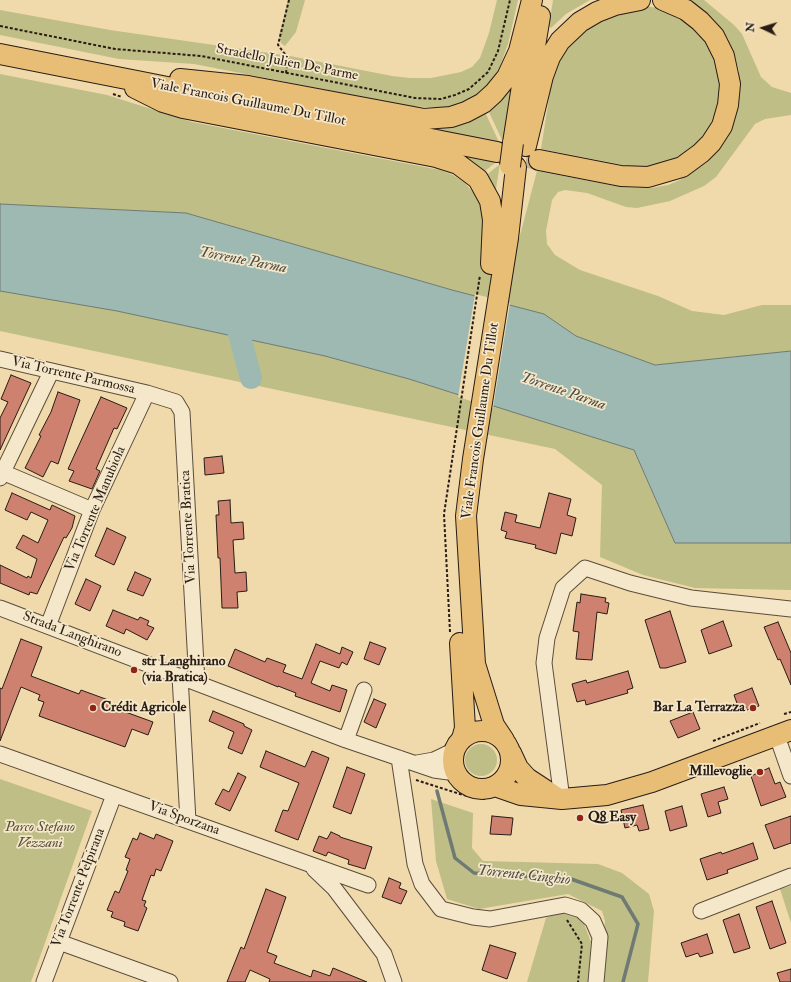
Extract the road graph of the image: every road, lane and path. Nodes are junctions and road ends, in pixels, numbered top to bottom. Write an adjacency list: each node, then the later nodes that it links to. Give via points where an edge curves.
1 (289, 0): 9 (path, via 278,45 288,58)
2 (510, 0): 9 (path, Stradello Julien De Parme, via 496,56 488,72 470,89 448,98 422,99)
3 (532, 0): 10 (main road, via 519,51 507,77 483,103 451,117 419,118 233,83); 11 (main road, via 531,34)
4 (542, 0): 11 (main road)
5 (640, 0): 11 (main road, via 597,12 580,22 560,41 550,57 543,76)
6 (663, 0): 11 (main road, via 686,10 700,21 720,46 728,65 728,105 722,126 701,154 682,167 648,177 621,176)
7 (0, 26): 9 (path, Stradello Julien De Parme, via 116,49 196,55)
8 (0, 54): 10 (main road, Viale Francois Guillaume Du Tillot)
9 (286, 73)
10 (110, 76): 11 (main road, Viale Francois Guillaume Du Tillot); 12 (main road, via 163,102 183,108 458,164 475,177 487,194)
11 (518, 158): 12 (main road, Viale Francois Guillaume Du Tillot)
12 (500, 236): 13 (main road, Viale Francois Guillaume Du Tillot); 17 (main road, Viale Francois Guillaume Du Tillot)
13 (486, 269): 17 (main road, Viale Francois Guillaume Du Tillot); 17 (path)
14 (0, 359): 15 (street, Via Torrente Parmossa)
15 (51, 372): 16 (street, Via Torrente Parmossa); 18 (street)
16 (147, 393): 19 (street, Via Torrente Manubiola); 25 (street, Via Torrente Bratica, via 176,402 182,412)
17 (462, 457): 23 (path, via 444,514); 29 (main road, Viale Francois Guillaume Du Tillot, via 453,518 465,728); 30 (main road, Viale Francois Guillaume Du Tillot, via 467,500 466,527 473,654 494,725)
18 (1, 473): 19 (street)
19 (92, 510): 22 (street, Via Torrente Manubiola)
20 (0, 608): 22 (street, Strada Langhirano)
21 (791, 609): 39 (street, via 691,598 630,583 584,568 563,588 547,638 544,663)
22 (48, 626): 24 (street, Strada Langhirano)
23 (450, 639)
24 (180, 676): 25 (street, Strada Langhirano); 40 (street)
25 (197, 683): 28 (street, Strada Langhirano)
26 (364, 690): 28 (street)
27 (784, 733): 36 (street); 39 (main road, via 652,782 607,795)
28 (346, 740): 32 (street, Strada Langhirano)
29 (458, 744): 30 (main road, Strada Langhirano, via 472,732 483,730 494,733); 33 (street, Strada Langhirano, via 434,760); 34 (main road, via 453,762)
30 (508, 746): 37 (main road, via 511,766 506,778); 39 (main road, via 518,768 527,778)
31 (0, 754): 38 (street, Via Sporzana)
32 (399, 758): 33 (street, Strada Langhirano); 35 (street)
33 (414, 763): 34 (street, Strada Langhirano, via 434,770)
34 (456, 773): 37 (main road, via 461,780 473,787 487,789)
35 (401, 776): 37 (path, via 463,795); 51 (street, via 415,864 422,884 441,909 490,919 565,905 581,910 593,921 600,937)
36 (791, 776)
37 (492, 793): 39 (main road)
38 (114, 795): 40 (street, Via Sporzana); 46 (street, Via Torrente Pelpirana)
39 (560, 799)
40 (188, 821): 41 (street, Via Sporzana)
41 (308, 864): 43 (street, Via Sporzana); 49 (street, via 352,908 384,954)
42 (791, 876): 44 (street)
43 (368, 885)
44 (701, 911)
45 (565, 917): 50 (path, via 582,944)
46 (59, 942): 47 (street, Via Torrente Pelpirana); 48 (street)
47 (44, 982)
48 (170, 982)
49 (394, 982)
50 (578, 982)
51 (596, 982)

